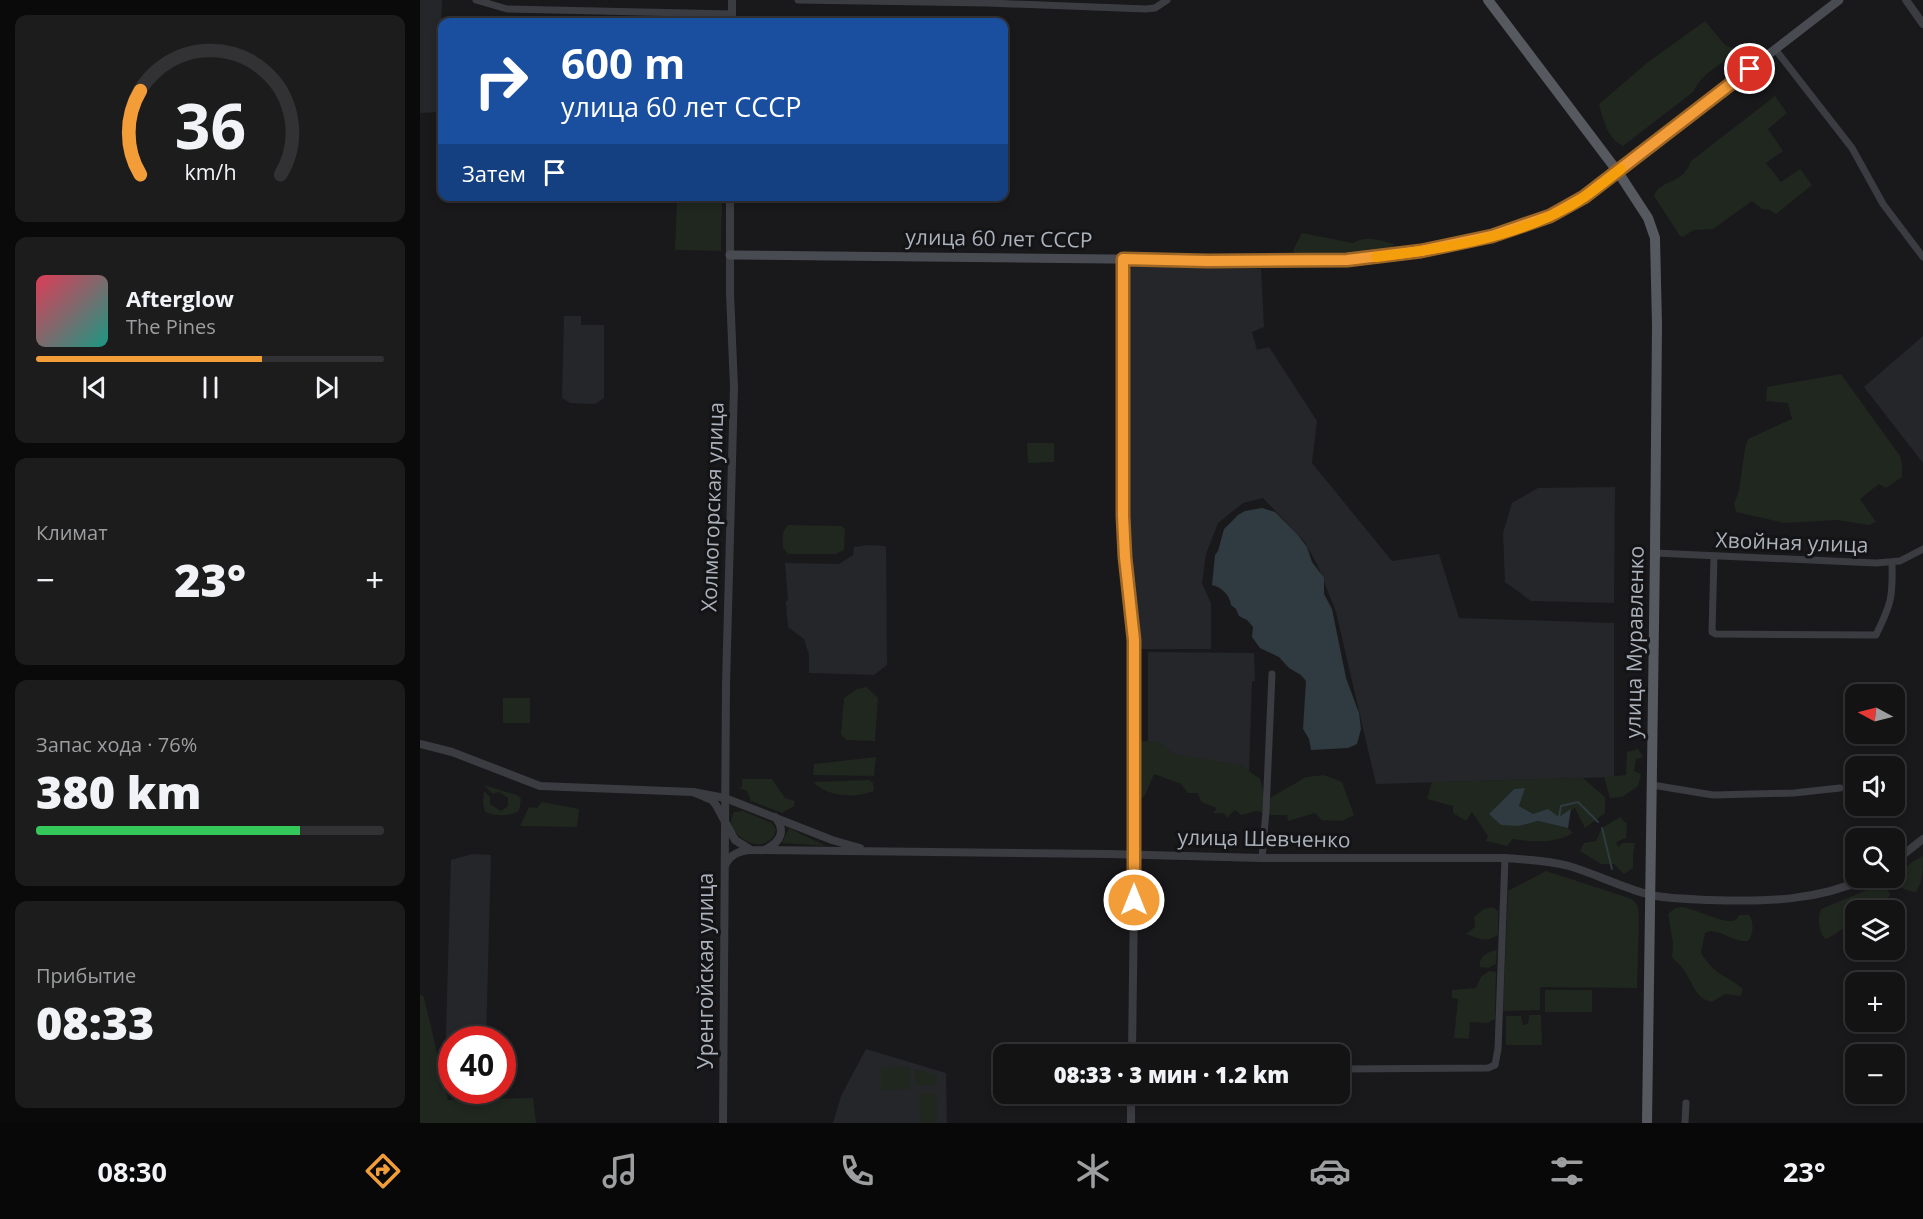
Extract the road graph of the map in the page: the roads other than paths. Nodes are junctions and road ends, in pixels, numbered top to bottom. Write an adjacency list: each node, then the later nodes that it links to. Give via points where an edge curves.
1 (476, 0): 8 (street, via 507,9)
2 (732, 0): 8 (street)
3 (798, 0): 4 (street, via 1150,9)
4 (1167, 0)
5 (1488, 0): 11 (main road, улица Муравленко)
6 (1839, 0): 10 (main road, улица 60 лет СССР)
7 (1906, 0): 9 (street)
8 (732, 18)
9 (1923, 24)
10 (1775, 49): 11 (main road, улица 60 лет СССР); 14 (street, via 1852,148 1883,204)
11 (1618, 171): 15 (main road, улица 60 лет СССР, via 1550,216 1492,236 1421,251 1304,261); 17 (main road, улица Муравленко, via 1653,228 1656,248)
12 (730, 201): 13 (street, Холмогорская улица)
13 (730, 255): 15 (main road, улица 60 лет СССР); 25 (street, Холмогорская улица, via 734,387)
14 (1923, 257)
15 (1123, 259): 33 (street, via 1123,516 1134,640)
16 (1923, 549): 19 (street, Хвойная улица)
17 (1655, 554): 18 (street, Хвойная улица); 22 (main road, улица Муравленко)
18 (1714, 556): 19 (street, Хвойная улица); 19 (street, via 1710,627 1716,634 1876,635 1891,605)
19 (1892, 563)
20 (1272, 674): 34 (street)
21 (420, 744): 24 (street, via 452,752 540,786)
22 (1652, 785): 23 (street, via 1713,795); 38 (main road, улица Муравленко)
23 (1840, 788)
24 (693, 792): 25 (street); 28 (street, via 712,800)
25 (725, 798): 26 (street); 28 (street, Холмогорская улица)
26 (750, 807): 27 (street); 28 (street, via 733,807)
27 (774, 816): 30 (street, via 781,826 780,838 770,847); 31 (street, via 832,840)
28 (725, 819): 30 (street, via 735,840); 36 (street, Уренгойская улица)
29 (1923, 839): 32 (street)
30 (754, 850): 31 (street); 36 (street, via 730,857)
31 (872, 851): 33 (street, улица Шевченко)
32 (1905, 853)
33 (1134, 855): 34 (street, улица Шевченко); 39 (street)
34 (1262, 858): 35 (street, улица Шевченко)
35 (1505, 858): 38 (street, улица Шевченко, via 1567,866); 40 (street, via 1495,1065)
36 (724, 873): 43 (street, Уренгойская улица)
37 (1845, 886): 38 (street, улица Шевченко, via 1784,900 1706,900)
38 (1650, 894): 45 (main road, улица Муравленко)
39 (1132, 1044)
40 (1350, 1070)
41 (1686, 1103): 46 (street)
42 (1131, 1104): 44 (street)
43 (723, 1123)
44 (1131, 1123)
45 (1647, 1123)
46 (1685, 1123)

